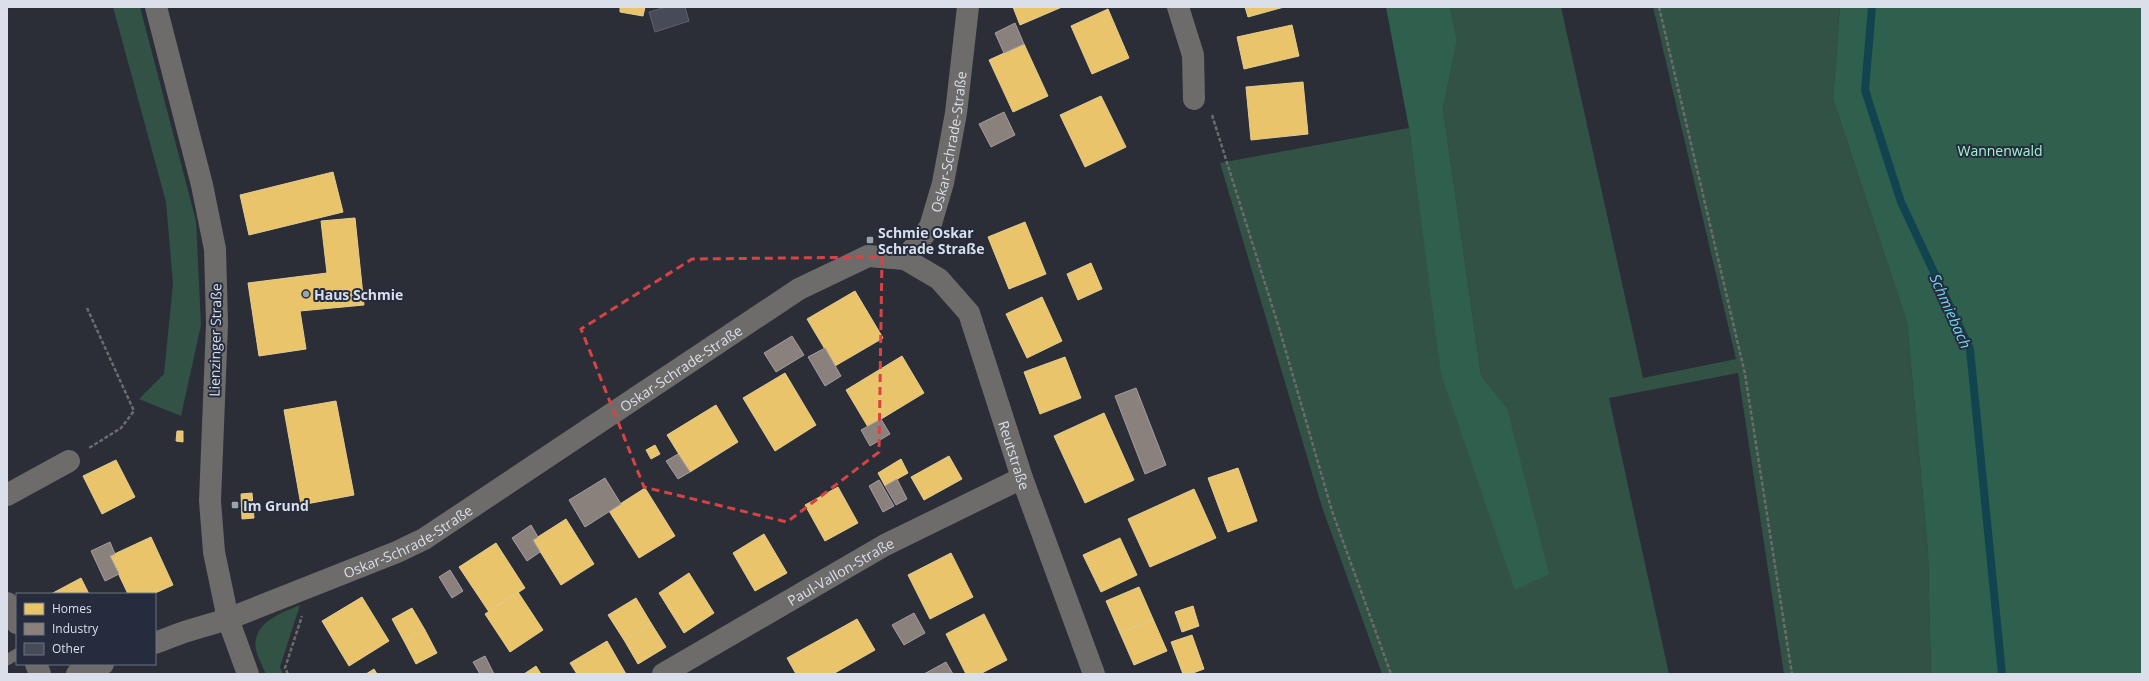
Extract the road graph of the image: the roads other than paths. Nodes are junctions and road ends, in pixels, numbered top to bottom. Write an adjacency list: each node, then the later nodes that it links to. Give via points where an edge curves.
1 (156, 7): 10 (street, Lienzinger Straße, via 202,185 215,249 218,324 210,501 214,552)
2 (968, 7): 5 (street, Oskar-Schrade-Straße, via 956,113 944,183 930,227)
3 (1178, 7): 4 (street, via 1193,55)
4 (1194, 99)
5 (905, 259): 7 (street, Reutstraße, via 939,279 969,313); 10 (street, Oskar-Schrade-Straße, via 868,256 799,289 424,540)
6 (69, 461): 8 (street)
7 (1022, 478): 18 (street, Paul-Vallon-Straße, via 885,545); 19 (street, Reutstraße)
8 (7, 495)
9 (7, 603): 11 (street)
10 (228, 619): 12 (street); 17 (street, Lienzinger Straße)
11 (16, 622)
12 (156, 643)
13 (16, 655): 14 (lane)
14 (7, 660)
15 (100, 665): 16 (street)
16 (77, 674)
17 (248, 674)
18 (664, 674)
19 (1094, 674)

